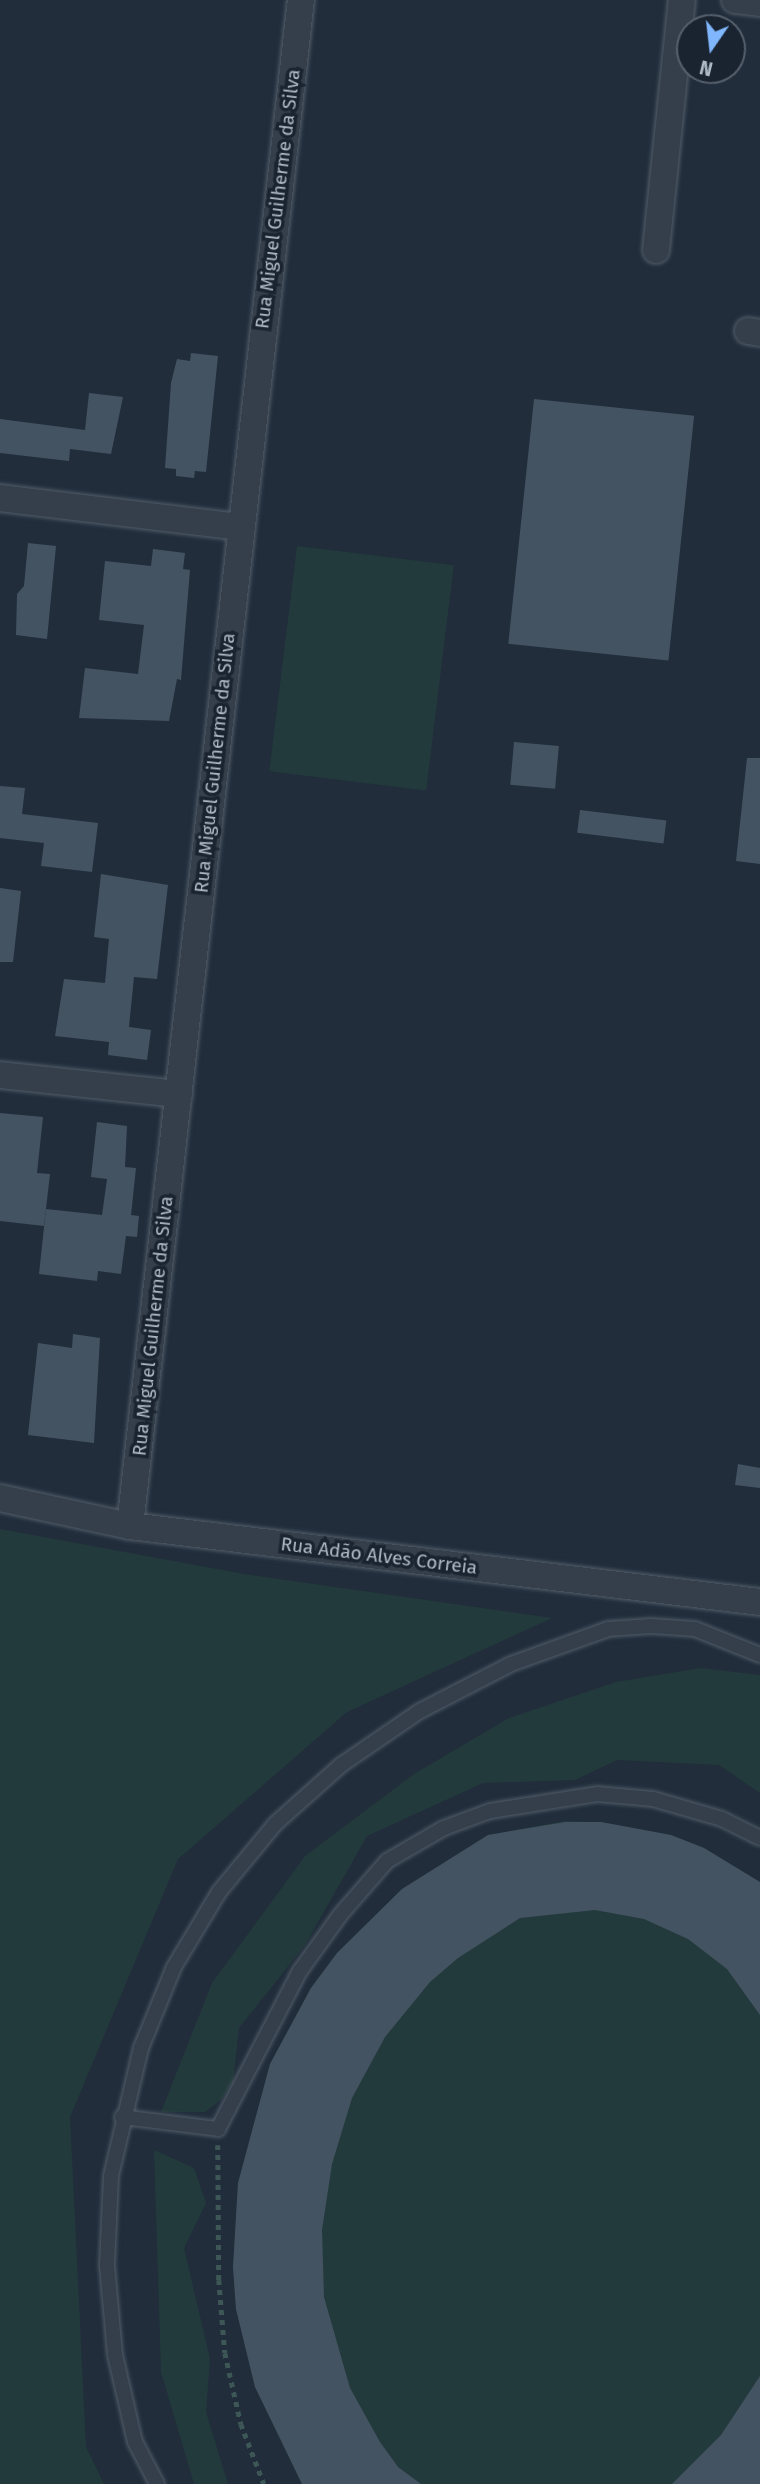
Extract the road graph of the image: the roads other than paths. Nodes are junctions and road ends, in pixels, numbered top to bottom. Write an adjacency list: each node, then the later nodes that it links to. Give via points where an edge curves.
1 (301, 0): 7 (street, Rua Miguel Guilherme da Silva)
2 (682, 0): 5 (street)
3 (735, 0): 4 (street)
4 (760, 3)
5 (656, 250)
6 (0, 498): 7 (street)
7 (240, 527): 9 (street, Rua Miguel Guilherme da Silva)
8 (0, 1074): 9 (street)
9 (180, 1094): 11 (street, Rua Miguel Guilherme da Silva)
10 (0, 1498): 11 (street, Rua Adão Alves Correia)
11 (131, 1525): 12 (street, Rua Adão Alves Correia)
12 (760, 1602)
13 (760, 1655): 15 (lane, via 695,1629 608,1629 465,1685 377,1739 275,1824 219,1892 156,2007)
14 (760, 1838): 15 (lane, via 722,1819 653,1799 597,1794 490,1811 444,1828 387,1861 341,1914 300,1971 218,2129)
15 (122, 2117): 16 (lane, via 108,2221 110,2310 135,2442)
16 (157, 2484)

